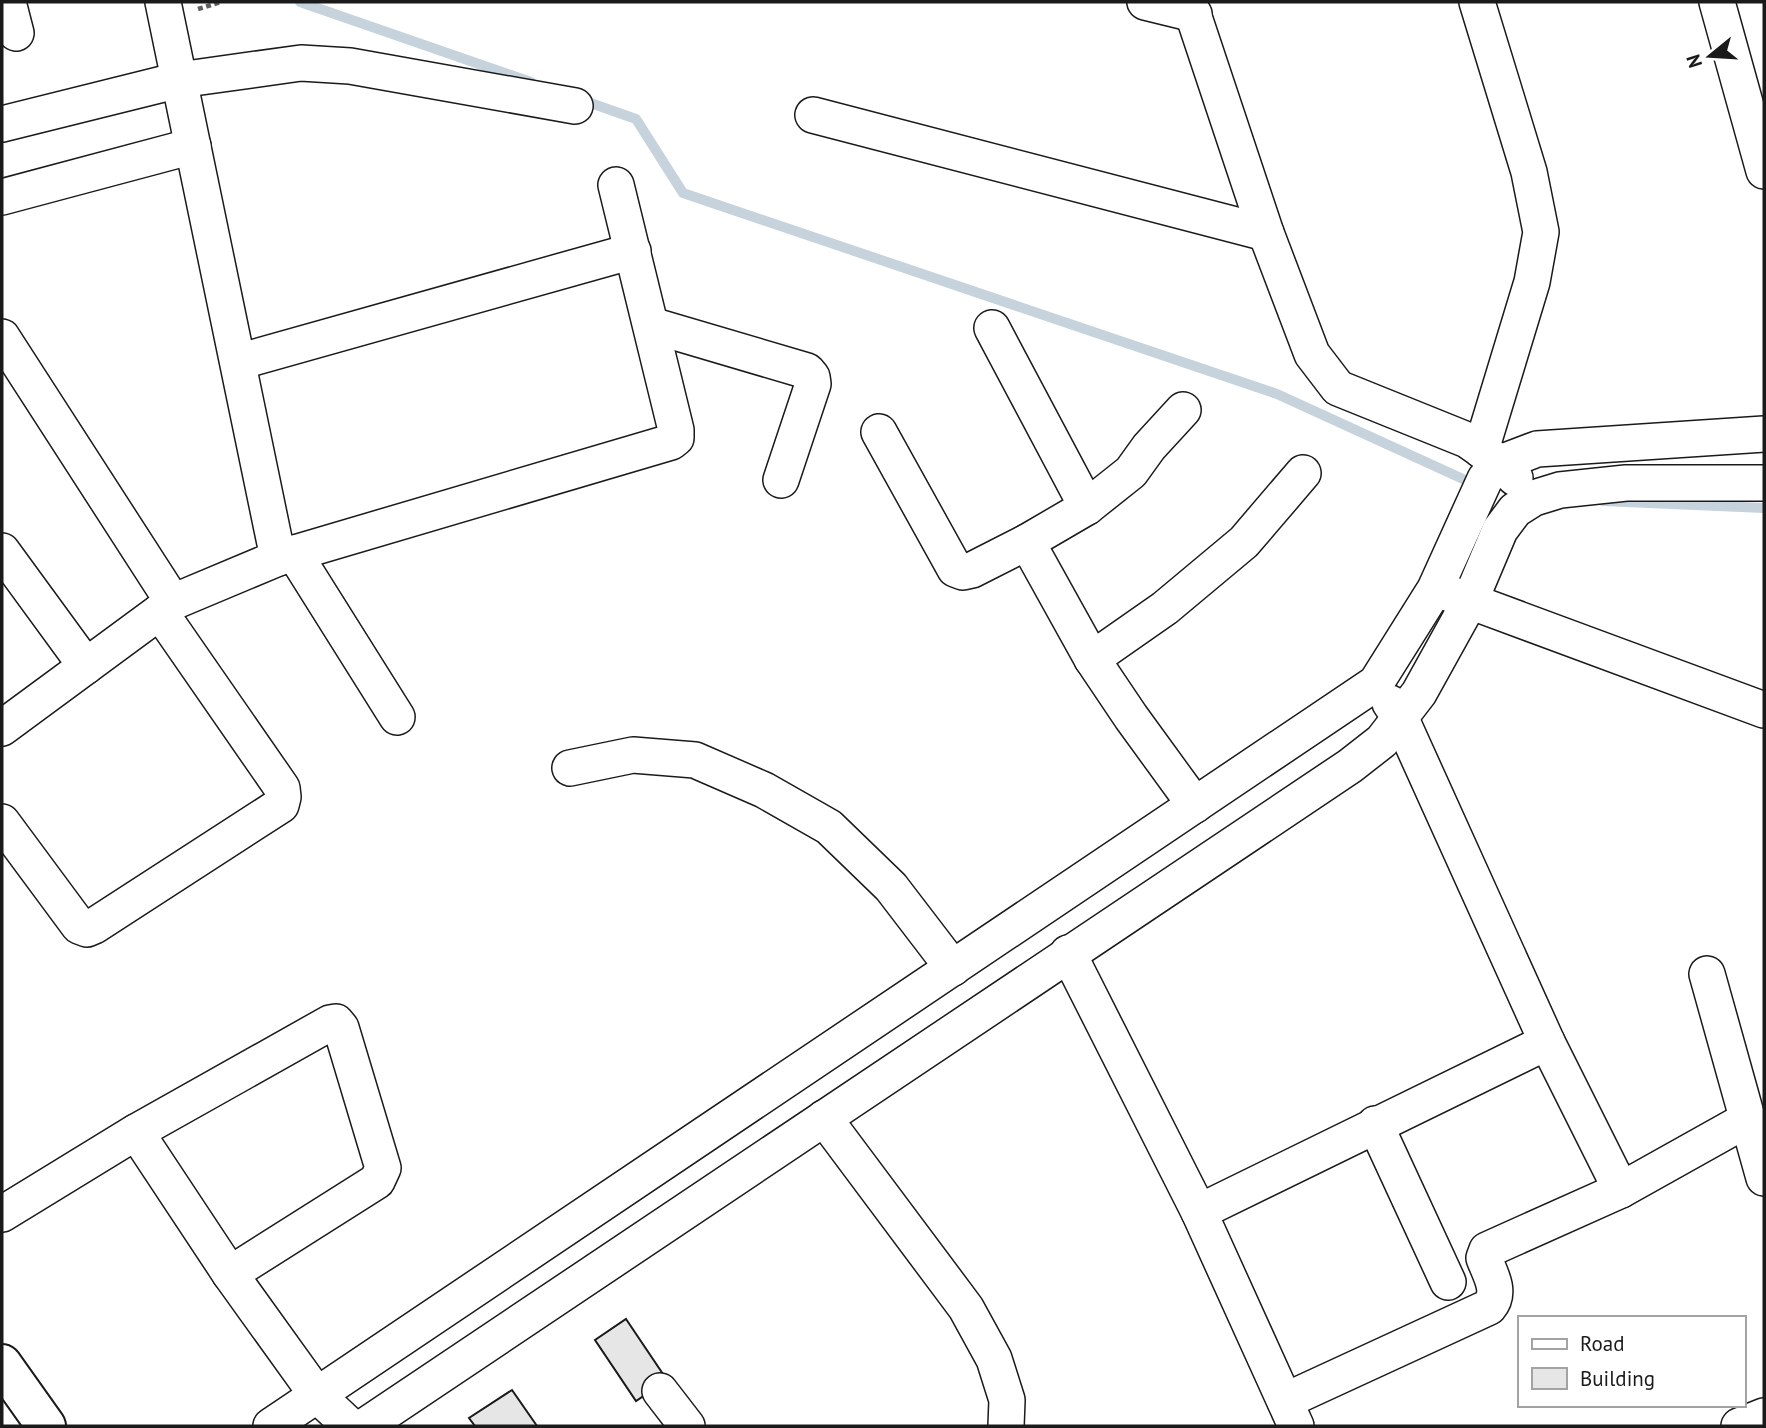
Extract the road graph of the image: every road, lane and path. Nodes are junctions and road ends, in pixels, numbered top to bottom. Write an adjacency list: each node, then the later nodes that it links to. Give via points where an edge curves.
1 (163, 2): 6 (street)
2 (1145, 2): 5 (street)
3 (1477, 2): 23 (street, via 1529,172 1541,232)
4 (1717, 2): 11 (street)
5 (1192, 8): 14 (street)
6 (179, 80): 7 (street, via 301,63 350,66); 9 (street); 10 (street)
7 (575, 106)
8 (813, 115): 14 (street)
9 (2, 124)
10 (193, 146): 13 (street); 19 (street)
11 (1763, 161)
12 (616, 185): 15 (street)
13 (2, 197)
14 (1266, 233): 23 (street, via 1312,354 1338,388 1467,440)
15 (633, 251): 16 (street); 19 (street)
16 (651, 325): 25 (street, via 807,371 813,384); 31 (street, via 676,430 671,442)
17 (992, 328): 28 (street)
18 (2, 337): 34 (street)
19 (238, 362): 31 (street)
20 (1182, 410): 28 (street, via 1130,472)
21 (879, 432): 29 (street, via 955,569 972,570)
22 (1764, 434): 23 (street)
23 (1490, 456): 27 (street); 32 (street, via 1485,479)
24 (1303, 473): 35 (street, via 1244,542 1165,608)
25 (781, 480)
26 (1764, 483): 27 (street, via 1626,483 1560,490)
27 (1534, 498): 33 (street, via 1515,510 1500,530)
28 (1087, 507): 29 (street)
29 (1027, 542): 35 (street)
30 (2, 551): 36 (street)
31 (286, 556): 34 (street); 39 (street)
32 (1435, 589): 33 (street); 37 (street)
33 (1470, 601): 38 (street); 40 (street)
34 (167, 607): 36 (street); 44 (street, via 282,788 281,805 87,929 79,926)
35 (1092, 659): 43 (street)
36 (86, 666): 41 (street)
37 (1376, 683): 40 (street); 43 (street)
38 (1764, 710)
39 (397, 716)
40 (1401, 719): 45 (street, via 1350,766); 48 (street)
41 (2, 728)
42 (570, 768): 46 (street, via 633,755 695,760 764,790 829,828 891,887)
43 (1195, 804): 46 (street)
44 (2, 822)
45 (1068, 953): 49 (street); 55 (street)
46 (953, 968): 61 (street)
47 (1707, 974): 50 (street)
48 (1547, 1042): 51 (street); 54 (street)
49 (824, 1118): 67 (street); 69 (street, via 966,1308 994,1359 1007,1400)
50 (1748, 1119): 53 (street); 54 (street)
51 (1375, 1124): 55 (street); 58 (street)
52 (136, 1132): 56 (street); 57 (street); 57 (street, via 330,1023 341,1028 383,1168 381,1176)
53 (1764, 1178)
54 (1621, 1190): 62 (street, via 1487,1250 1484,1258 1496,1290 1489,1307)
55 (1199, 1212): 62 (street)
56 (2, 1214)
57 (230, 1274): 61 (street)
58 (1448, 1282)
59 (2, 1364): 64 (main road)
60 (660, 1391): 68 (street)
61 (317, 1395): 65 (street); 66 (street)
62 (1290, 1414)
63 (1764, 1416): 70 (street)
64 (46, 1426)
65 (271, 1426)
66 (350, 1426)
67 (365, 1426)
68 (687, 1426)
69 (1006, 1426)
70 (1739, 1426)

